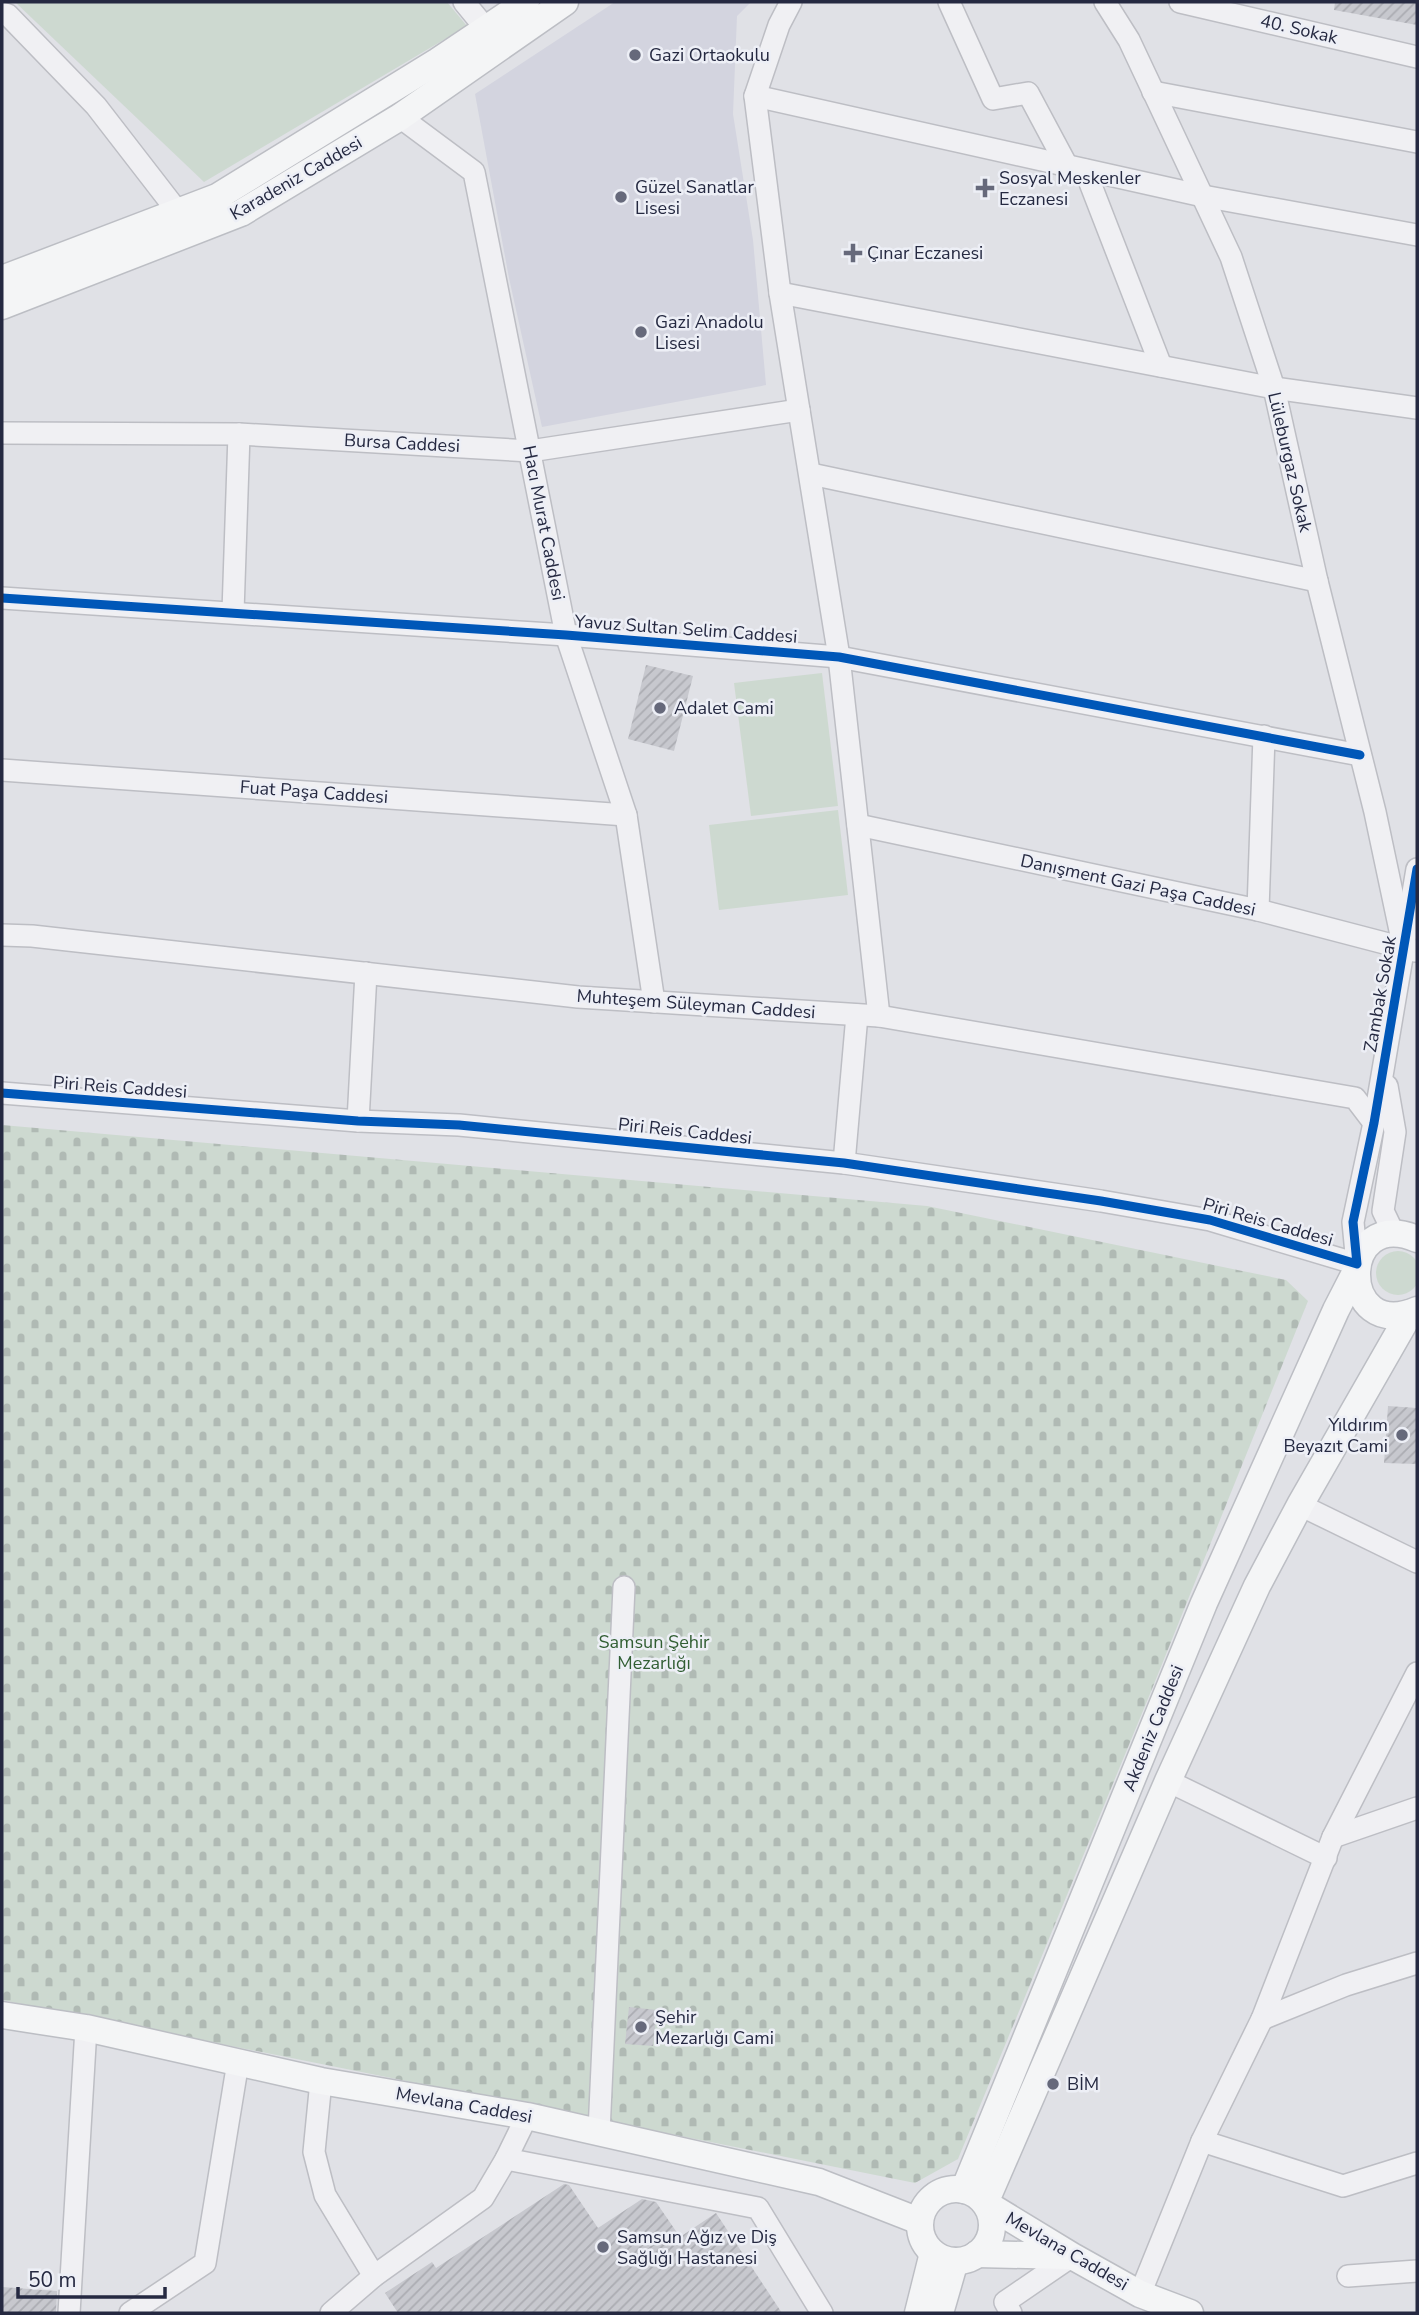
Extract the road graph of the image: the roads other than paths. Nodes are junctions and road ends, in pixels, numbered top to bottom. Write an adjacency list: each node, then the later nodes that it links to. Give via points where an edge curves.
1 (464, 2): 9 (street)
2 (526, 2): 9 (main road, Karadeniz Caddesi)
3 (565, 2): 13 (main road, Karadeniz Caddesi)
4 (791, 2): 12 (street)
5 (949, 2): 15 (street, via 993,99 1028,93)
6 (1104, 2): 11 (street, Lüleburgaz Sokak, via 1129,40)
7 (1180, 2): 10 (street, 40. Sokak)
8 (2, 13): 17 (street, via 96,106)
9 (486, 30): 17 (main road, Karadeniz Caddesi, via 217,197)
10 (1417, 57)
11 (1153, 92): 14 (street); 16 (street, Lüleburgaz Sokak)
12 (755, 96): 15 (street); 20 (street)
13 (400, 117): 21 (main road, Karadeniz Caddesi, via 241,213); 28 (street, Hacı Murat Caddesi, via 474,172)
14 (1417, 142)
15 (1076, 168): 16 (street); 22 (street)
16 (1203, 197): 18 (street); 23 (street, Lüleburgaz Sokak, via 1231,257)
17 (178, 212): 19 (main road, Karadeniz Caddesi)
18 (1417, 235)
19 (2, 279)
20 (780, 293): 22 (street); 25 (street)
21 (2, 306)
22 (1161, 366): 23 (street)
23 (1274, 388): 24 (street); 30 (street, Lüleburgaz Sokak)
24 (1417, 408)
25 (799, 410): 28 (street, Bursa Caddesi); 29 (street)
26 (2, 433): 27 (street, Bursa Caddesi)
27 (239, 434): 28 (street, Bursa Caddesi); 32 (street)
28 (530, 451): 33 (street, Hacı Murat Caddesi)
29 (811, 474): 30 (street); 34 (street)
30 (1317, 581): 36 (street, Lüleburgaz Sokak)
31 (2, 598): 32 (street, Yavuz Sultan Selim Caddesi)
32 (233, 612): 33 (street, Yavuz Sultan Selim Caddesi)
33 (566, 635): 34 (street, Yavuz Sultan Selim Caddesi); 38 (street, Hacı Murat Caddesi)
34 (839, 657): 35 (street, Yavuz Sultan Selim Caddesi); 39 (street)
35 (1264, 736): 36 (street, Yavuz Sultan Selim Caddesi); 41 (street)
36 (1360, 755): 43 (street, Lüleburgaz Sokak)
37 (2, 770): 38 (street, Fuat Paşa Caddesi)
38 (626, 815): 45 (street, Hacı Murat Caddesi)
39 (858, 825): 41 (street, Danışment Gazi Paşa Caddesi); 47 (street)
40 (1417, 869): 43 (street, Zambak Sokak)
41 (1258, 910): 43 (street, Danışment Gazi Paşa Caddesi)
42 (2, 935): 44 (street, Muhteşem Süleyman Caddesi)
43 (1411, 950): 48 (street, Zambak Sokak)
44 (366, 973): 45 (street, Muhteşem Süleyman Caddesi); 50 (street)
45 (654, 1002): 46 (street, Muhteşem Süleyman Caddesi)
46 (857, 1015): 47 (street, Muhteşem Süleyman Caddesi); 52 (street)
47 (879, 1016): 51 (street, Muhteşem Süleyman Caddesi, via 1354,1098)
48 (1384, 1068): 51 (street, Zambak Sokak); 54 (street, via 1395,1132 1383,1210)
49 (2, 1093): 50 (street, Piri Reis Caddesi)
50 (358, 1121): 52 (street, Piri Reis Caddesi, via 459,1125)
51 (1374, 1123): 55 (street, Zambak Sokak, via 1353,1222)
52 (844, 1163): 55 (street, Piri Reis Caddesi, via 1210,1220)
53 (1417, 1215): 54 (main road)
54 (1406, 1236): 55 (main road, Akdeniz Caddesi, via 1381,1236 1370,1243)
55 (1356, 1268): 56 (main road, via 1358,1290 1375,1310 1388,1315); 75 (main road, Akdeniz Caddesi, via 1205,1603)
56 (1414, 1312): 57 (main road, Akdeniz Caddesi)
57 (1300, 1505): 58 (street); 61 (main road, Akdeniz Caddesi, via 1257,1586)
58 (1417, 1562)
59 (624, 1587): 71 (street)
60 (1417, 1673): 63 (street)
61 (1168, 1781): 63 (street); 75 (main road, Akdeniz Caddesi)
62 (1417, 1808): 63 (street)
63 (1330, 1847): 66 (street)
64 (1417, 1963): 66 (street)
65 (2, 2015): 67 (main road, Mevlana Caddesi)
66 (1262, 2019): 72 (street)
67 (86, 2028): 68 (main road, Mevlana Caddesi); 83 (street)
68 (238, 2062): 69 (main road, Mevlana Caddesi); 84 (street, via 205,2263)
69 (321, 2081): 70 (main road, Mevlana Caddesi); 80 (street, via 314,2152 325,2195)
70 (527, 2116): 71 (main road, Mevlana Caddesi); 73 (street)
71 (599, 2132): 76 (main road, Mevlana Caddesi)
72 (1202, 2141): 74 (street, via 1343,2186); 82 (street)
73 (506, 2159): 80 (street, via 483,2198); 86 (street, via 758,2208)
74 (1417, 2163)
75 (974, 2196): 76 (main road, via 940,2192); 77 (main road, via 990,2213 990,2236); 78 (main road, Mevlana Caddesi)
76 (925, 2210): 77 (main road, via 920,2233 925,2244)
77 (955, 2256): 78 (main road); 87 (main road); 88 (main road)
78 (1072, 2256): 82 (main road, Mevlana Caddesi); 89 (street, via 1005,2302)
79 (1417, 2271): 81 (street)
80 (373, 2276): 85 (street)
81 (1348, 2276)
82 (1152, 2302): 90 (main road, Mevlana Caddesi)
83 (69, 2313)
84 (130, 2313)
85 (331, 2313)
86 (822, 2313)
87 (918, 2313)
88 (940, 2313)
89 (1011, 2313)
90 (1190, 2313)

